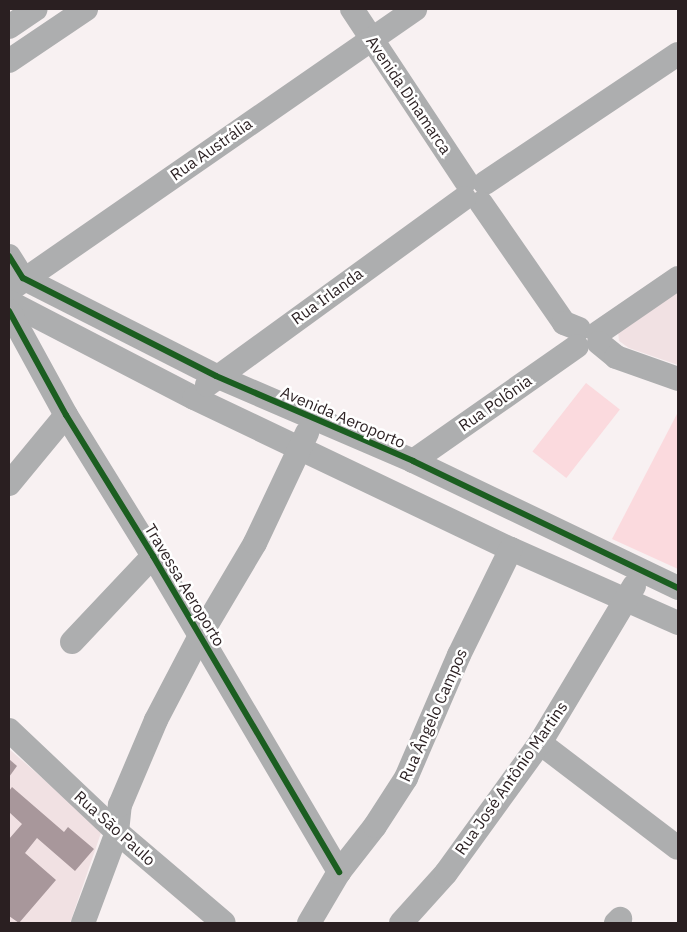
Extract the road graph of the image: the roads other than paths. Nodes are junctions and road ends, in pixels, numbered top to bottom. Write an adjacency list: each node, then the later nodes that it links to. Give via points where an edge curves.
1 (36, 9): 5 (street)
2 (86, 9): 8 (street)
3 (352, 9): 6 (street, Avenida Dinamarca)
4 (416, 9): 6 (street, Rua Austrália)
5 (9, 27)
6 (372, 38): 9 (street, Avenida Dinamarca); 12 (street, Rua Austrália)
7 (678, 54): 9 (street, Rua Irlanda)
8 (9, 61)
9 (474, 191): 15 (street, Avenida Dinamarca, via 564,323); 16 (street, Rua Irlanda)
10 (9, 256): 12 (street)
11 (678, 278): 15 (street, Rua Polônia)
12 (16, 285): 16 (street, Avenida Aeroporto)
13 (9, 302): 18 (street)
14 (9, 311): 19 (street, Travessa Aeroporto)
15 (588, 338): 17 (street, Avenida Dinamarca, via 616,357); 22 (street, Rua Polônia)
16 (216, 376): 18 (street, Rua Irlanda); 20 (street, Avenida Aeroporto)
17 (678, 379)
18 (194, 398): 21 (street)
19 (66, 415): 23 (street); 25 (street, Travessa Aeroporto)
20 (313, 420): 21 (street); 22 (street, Avenida Aeroporto)
21 (300, 447): 24 (street); 30 (street, via 255,543)
22 (413, 461): 26 (street, Avenida Aeroporto)
23 (9, 484)
24 (511, 549): 28 (street); 36 (street, Rua Ângelo Campos, via 458,655 406,778 375,826)
25 (153, 556): 30 (street, Travessa Aeroporto); 31 (street)
26 (641, 572): 27 (street, Avenida Aeroporto); 28 (street, Rua José Antônio Martins)
27 (678, 588)
28 (626, 600): 29 (street); 33 (street, Rua José Antônio Martins)
29 (678, 623)
30 (200, 636): 34 (street, via 156,720 120,805); 36 (street, Travessa Aeroporto)
31 (72, 642)
32 (9, 730): 34 (street, Rua São Paulo)
33 (540, 743): 35 (street); 40 (street, Rua José Antônio Martins, via 446,873)
34 (117, 832): 37 (street); 38 (street, Rua São Paulo)
35 (678, 848)
36 (339, 872): 39 (street, Rua Ângelo Campos)
37 (83, 923)
38 (224, 923)
39 (310, 923)
40 (401, 923)

